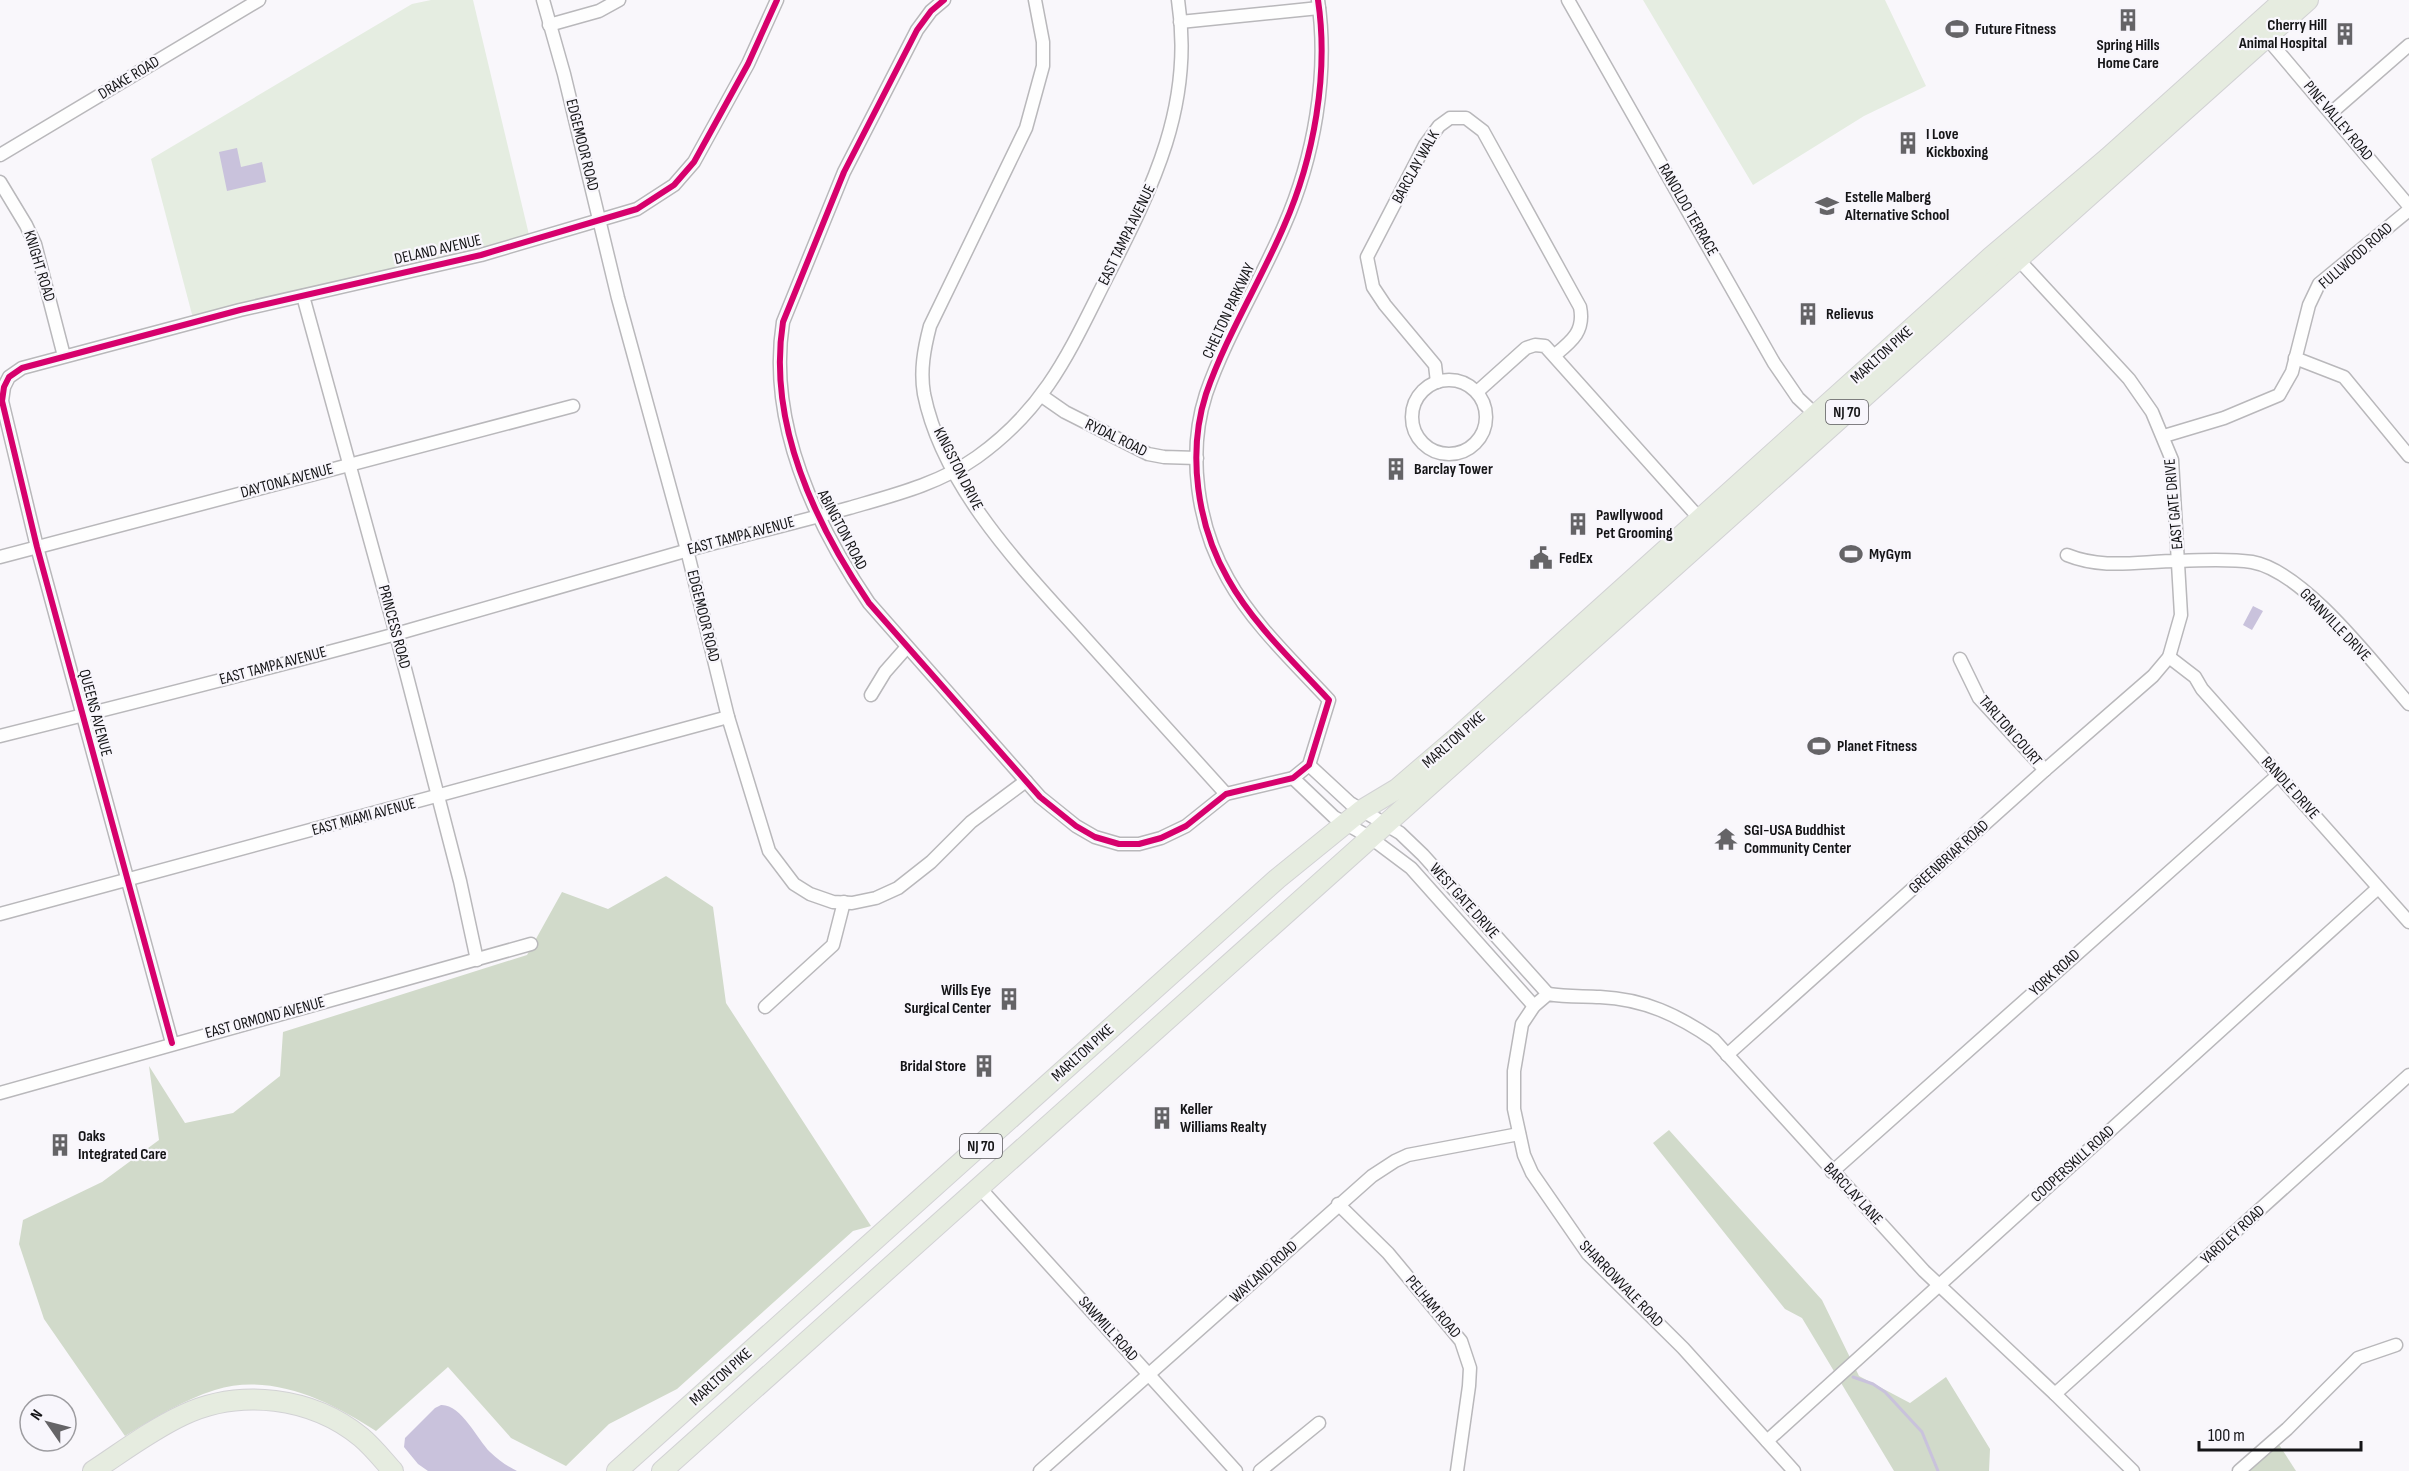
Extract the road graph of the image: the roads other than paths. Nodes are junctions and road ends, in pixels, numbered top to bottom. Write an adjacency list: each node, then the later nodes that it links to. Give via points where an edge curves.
1 (259, 0): 17 (street, DRAKE ROAD)
2 (543, 0): 13 (street, EDGEMOOR ROAD)
3 (619, 0): 13 (street, via 598,11)
4 (777, 0): 20 (street, DELAND AVENUE, via 694,162 655,199 637,210)
5 (944, 0): 39 (street, ABINGTON ROAD, via 917,30 849,162 783,322 779,342 780,383 789,437)
6 (1035, 0): 38 (street, KINGSTON DRIVE, via 1043,66 1026,128 930,326 924,348 924,394)
7 (1178, 0): 12 (street, EAST TAMPA AVENUE)
8 (1568, 0): 33 (street, RANOLDO TERRACE, via 1774,363 1798,398)
9 (2284, 0): 21 (highway, MARLTON PIKE / NJ 70)
10 (2308, 0): 14 (highway, MARLTON PIKE / NJ 70)
11 (1319, 4): 12 (street); 36 (street, CHELTON PARKWAY, via 1321,67 1304,172 1285,225 1206,394)
12 (1180, 22): 30 (street, EAST TAMPA AVENUE, via 1182,71 1166,150 1143,206 1080,333)
13 (549, 25): 20 (street, EDGEMOOR ROAD)
14 (2266, 38): 16 (street, PINE VALLEY ROAD); 22 (highway, MARLTON PIKE / NJ 70)
15 (2409, 45): 16 (street)
16 (2331, 113): 19 (street, PINE VALLEY ROAD)
17 (0, 155)
18 (0, 182): 24 (street, KNIGHT ROAD, via 35,244)
19 (2409, 208): 26 (street, FULLWOOD ROAD, via 2319,284 2309,305)
20 (600, 221): 23 (street, DELAND AVENUE, via 481,255); 42 (street, EDGEMOOR ROAD)
21 (1990, 258): 32 (highway, via 1956,300 1856,388 1850,399); 33 (highway, MARLTON PIKE / NJ 70)
22 (2018, 259): 32 (highway, MARLTON PIKE / NJ 70); 34 (street, EAST GATE DRIVE, via 2129,379)
23 (303, 296): 24 (street, DELAND AVENUE); 37 (street, PRINCESS ROAD)
24 (64, 356): 28 (street, DELAND AVENUE, via 22,368 9,377)
25 (1555, 356): 27 (street, BARCLAY WALK, via 1578,334 1580,307 1483,131 1466,118 1450,118 1425,145 1367,257 1373,287 1436,365); 29 (street, via 1544,346 1529,346); 40 (street)
26 (2295, 358): 34 (street, FULLWOOD ROAD, via 2279,395 2224,418); 35 (street, via 2344,377)
27 (1437, 382): 29 (street, via 1458,381); 29 (street, via 1415,402 1412,417 1420,440 1441,453 1465,451 1482,435 1486,412)
28 (4, 387): 41 (street, QUEENS AVENUE, via 2,401)
29 (1477, 392)
30 (1042, 396): 36 (street, RYDAL ROAD, via 1148,454); 38 (street, EAST TAMPA AVENUE, via 1013,428)
31 (573, 406): 37 (street, DAYTONA AVENUE)
32 (1852, 407): 61 (highway, MARLTON PIKE / NJ 70)
33 (1816, 415): 40 (highway, MARLTON PIKE / NJ 70)
34 (2164, 436): 45 (street, EAST GATE DRIVE, via 2172,460)
35 (2409, 456)
36 (1197, 458): 56 (street, CHELTON PARKWAY, via 1207,528 1227,578 1261,625 1329,700)
37 (348, 464): 41 (street, DAYTONA AVENUE); 46 (street, PRINCESS ROAD)
38 (955, 471): 39 (street, EAST TAMPA AVENUE, via 916,489); 59 (street, KINGSTON DRIVE, via 973,504 1013,558)
39 (817, 516): 42 (street, EAST TAMPA AVENUE); 47 (street, ABINGTON ROAD, via 869,603)
40 (1700, 519): 61 (highway, MARLTON PIKE / NJ 70, via 1397,789)
41 (37, 547): 44 (street, DAYTONA AVENUE); 52 (street, QUEENS AVENUE)
42 (687, 550): 46 (street, EAST TAMPA AVENUE); 53 (street, EDGEMOOR ROAD)
43 (2067, 555): 45 (street, GRANVILLE DRIVE, via 2106,565)
44 (0, 557)
45 (2179, 561): 48 (street, EAST GATE DRIVE, via 2181,615); 51 (street, GRANVILLE DRIVE, via 2252,562 2279,574 2320,605)
46 (396, 634): 52 (street, EAST TAMPA AVENUE); 60 (street, PRINCESS ROAD)
47 (907, 647): 50 (street); 58 (street, ABINGTON ROAD)
48 (2169, 657): 55 (street, GREENBRIAR ROAD, via 2153,676); 57 (street, RANDLE DRIVE, via 2195,677)
49 (1960, 659): 55 (street, TARLTON COURT, via 1979,698)
50 (871, 695)
51 (2409, 704)
52 (82, 716): 54 (street, EAST TAMPA AVENUE); 63 (street, QUEENS AVENUE)
53 (728, 717): 60 (street, EAST MIAMI AVENUE); 65 (street, EDGEMOOR ROAD, via 769,851 794,884 810,894)
54 (0, 736)
55 (2045, 770): 73 (street, GREENBRIAR ROAD)
56 (1301, 771): 59 (street); 61 (street); 62 (street, via 1334,817)
57 (2278, 775): 64 (street, RANDLE DRIVE); 77 (street, YORK ROAD)
58 (1026, 781): 59 (street, ABINGTON ROAD, via 1076,826 1119,844 1161,838 1186,826); 65 (street, EDGEMOOR ROAD, via 971,822 898,888 876,898)
59 (1226, 794)
60 (438, 797): 63 (street, EAST MIAMI AVENUE); 69 (street, PRINCESS ROAD)
61 (1374, 817): 62 (highway, MARLTON PIKE / NJ 70); 62 (highway, MARLTON PIKE / NJ 70); 70 (street, WEST GATE DRIVE, via 1400,833 1423,855)
62 (1359, 831): 70 (street, WEST GATE DRIVE, via 1411,868); 78 (highway, MARLTON PIKE / NJ 70); 88 (highway, MARLTON PIKE / NJ 70, via 1277,879)
63 (127, 881): 66 (street, EAST MIAMI AVENUE); 72 (street, QUEENS AVENUE)
64 (2378, 888): 67 (street, RANDLE DRIVE); 80 (street, COOPERSKILL ROAD)
65 (844, 902): 71 (street, via 833,945)
66 (0, 914)
67 (2409, 922)
68 (531, 944): 69 (street, EAST ORMOND AVENUE)
69 (477, 960): 72 (street, EAST ORMOND AVENUE)
70 (1541, 1000): 73 (street, BARCLAY LANE, via 1602,997 1656,1007 1714,1040); 76 (street, SHARROWVALE ROAD, via 1522,1024 1515,1053 1514,1109)
71 (765, 1007)
72 (172, 1044): 75 (street, EAST ORMOND AVENUE)
73 (1727, 1055): 77 (street, BARCLAY LANE)
74 (2409, 1075): 83 (street, YARDLEY ROAD)
75 (0, 1093)
76 (1519, 1134): 79 (street, WAYLAND ROAD, via 1408,1155 1372,1176); 85 (street, SHARROWVALE ROAD, via 1532,1173 1588,1254 1683,1348)
77 (1832, 1172): 80 (street, BARCLAY LANE)
78 (979, 1187): 82 (street, SAWMILL ROAD); 89 (highway, MARLTON PIKE / NJ 70)
79 (1338, 1204): 82 (street, WAYLAND ROAD); 93 (street, PELHAM ROAD, via 1388,1253 1461,1341 1470,1368)
80 (1940, 1286): 83 (street, BARCLAY LANE); 85 (street, COOPERSKILL ROAD)
81 (2396, 1345): 96 (street, via 2358,1358)
82 (1149, 1375): 90 (street, WAYLAND ROAD); 91 (street, SAWMILL ROAD)
83 (2055, 1394): 95 (street, BARCLAY LANE)
84 (1319, 1423): 92 (street)
85 (1767, 1441): 94 (street, SHARROWVALE ROAD)
86 (93, 1471): 87 (highway, via 183,1415 210,1404 268,1400 302,1406 333,1420 362,1438)
87 (393, 1471)
88 (617, 1471)
89 (662, 1471)
90 (1040, 1471)
91 (1236, 1471)
92 (1260, 1471)
93 (1457, 1471)
94 (1794, 1471)
95 (2133, 1471)
96 (2239, 1471)

